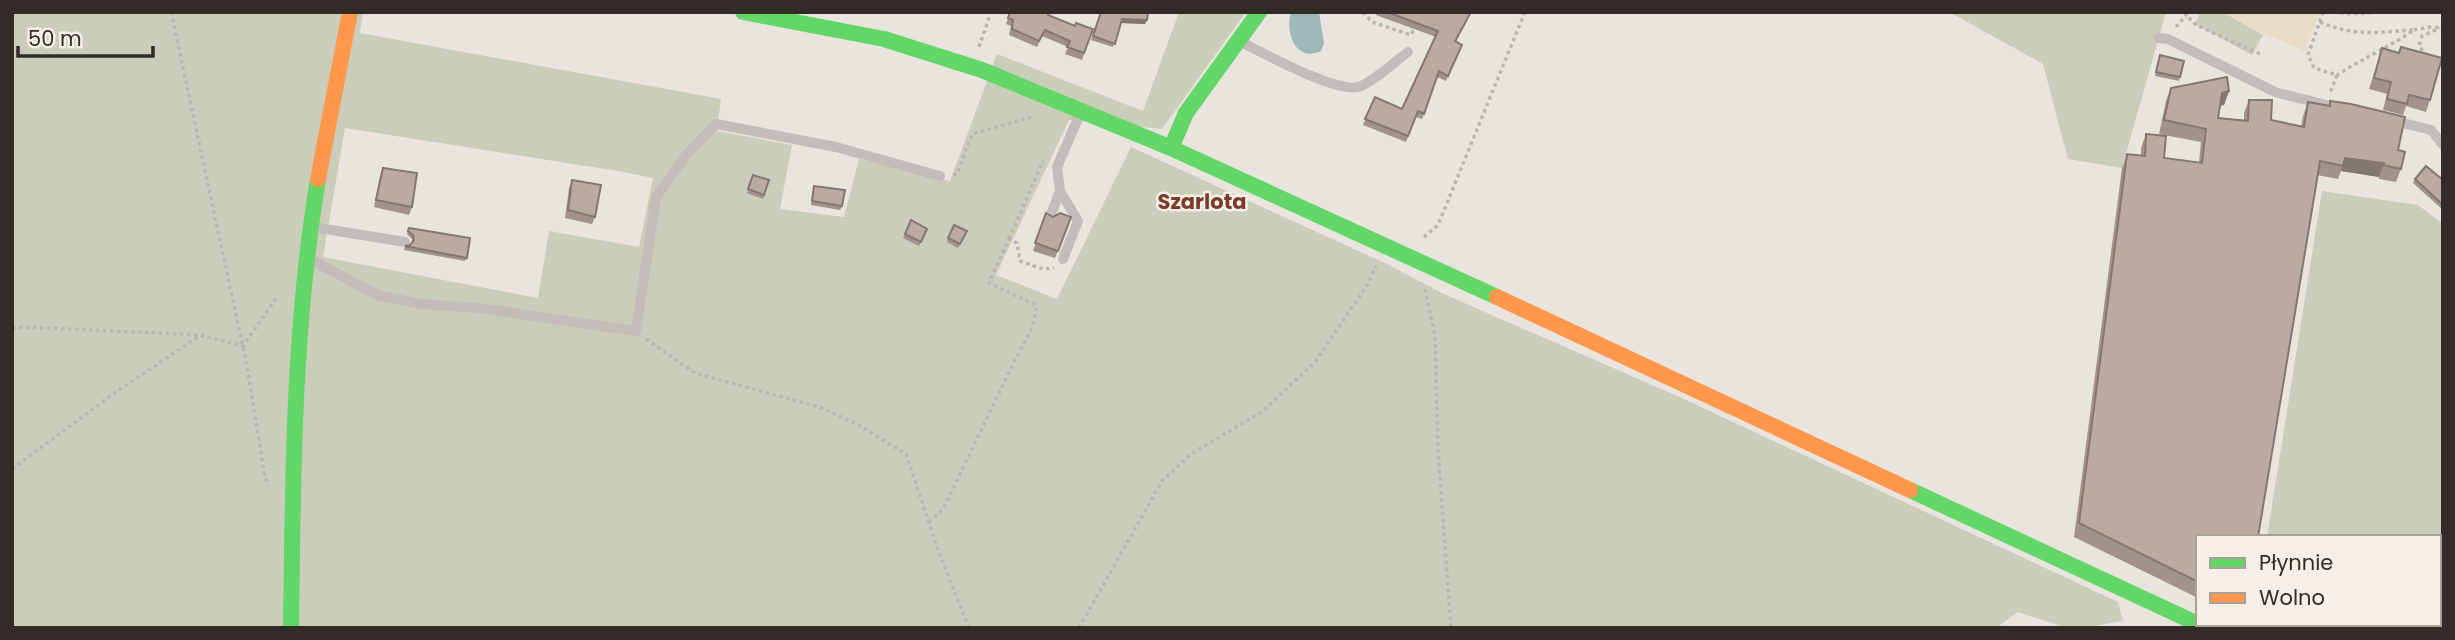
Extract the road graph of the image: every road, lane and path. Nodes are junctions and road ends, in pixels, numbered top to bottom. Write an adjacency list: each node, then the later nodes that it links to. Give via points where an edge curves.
1 (171, 12): 45 (path)
2 (350, 12): 33 (street)
3 (743, 12): 24 (street, via 884,39 982,69)
4 (991, 12): 16 (path)
5 (1259, 12): 18 (street)
6 (1363, 12): 14 (path, via 1373,22 1411,35)
7 (1525, 12): 37 (path, via 1438,225)
8 (2323, 12): 12 (path)
9 (2333, 12): 10 (path)
10 (2384, 12)
11 (2185, 16): 20 (path)
12 (2320, 22): 15 (path, via 2359,34); 22 (path, via 2308,55 2310,63 2323,73)
13 (2441, 28): 15 (path); 21 (path, via 2422,36 2418,46)
14 (1414, 29)
15 (2414, 30): 22 (path)
16 (982, 37)
17 (2159, 38): 23 (lane, via 2275,92)
18 (1238, 41): 19 (lane, via 1349,88 1360,87); 28 (street, via 1186,113)
19 (1408, 52)
20 (2260, 54)
21 (2434, 60)
22 (2337, 75): 23 (path)
23 (2325, 105): 25 (lane)
24 (1076, 108): 28 (street); 29 (lane); 30 (path, via 972,134 957,174)
25 (2352, 111)
26 (2378, 117): 27 (lane, via 2431,130)
27 (2443, 145)
28 (1171, 148): 36 (street)
29 (1062, 153): 31 (lane, via 1057,167); 34 (path, via 1042,163)
30 (940, 176): 43 (lane, via 835,147 716,124 656,197)
31 (1060, 191): 32 (lane); 39 (lane, via 1078,221)
32 (1050, 217)
33 (310, 226): 35 (lane); 38 (street)
34 (1009, 239): 39 (path, via 1017,243 1020,261 1043,270 1056,268); 48 (path, via 989,283 1036,305 1036,316 943,509)
35 (405, 242)
36 (1384, 246): 37 (street); 52 (path, via 1368,284 1315,362 1262,411 1191,454 1162,481)
37 (1404, 253): 49 (street)
38 (306, 257): 43 (lane, via 377,295); 50 (street, via 292,425)
39 (1062, 259)
40 (1421, 282): 53 (path, via 1435,337)
41 (278, 296): 45 (path)
42 (12, 328): 44 (path)
43 (636, 331): 48 (path, via 695,373 819,407 906,454)
44 (200, 335): 45 (path); 46 (path)
45 (243, 346): 47 (path)
46 (12, 469)
47 (269, 489)
48 (929, 522): 51 (path)
49 (2196, 623)
50 (291, 628)
51 (969, 628)
52 (1079, 628)
53 (1451, 628)

